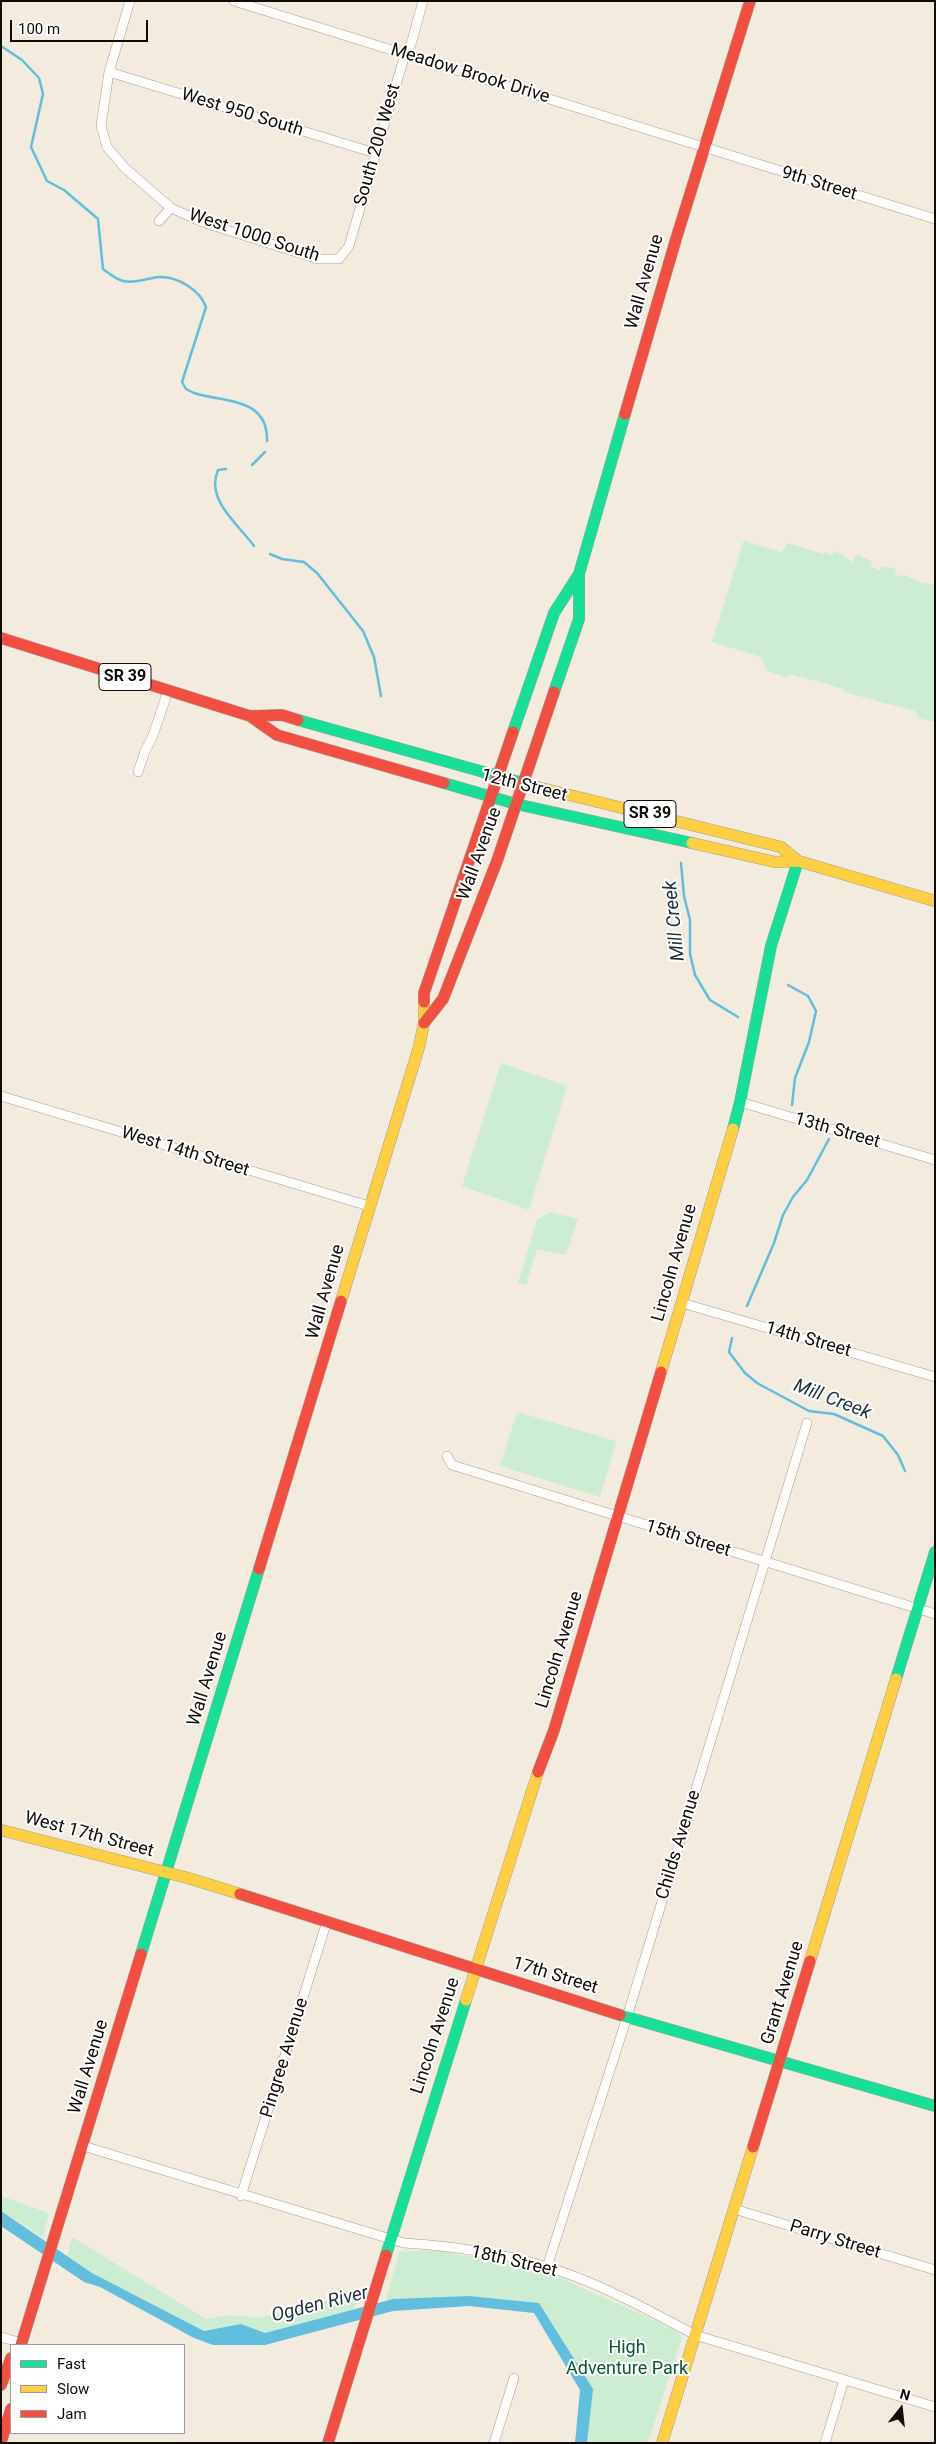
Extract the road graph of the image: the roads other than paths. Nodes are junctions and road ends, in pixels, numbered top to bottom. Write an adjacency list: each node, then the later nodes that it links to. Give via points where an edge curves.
1 (130, 1): 7 (street)
2 (234, 1): 5 (street, Meadow Brook Drive)
3 (423, 1): 6 (street, South 200 West, via 412,44)
4 (750, 1): 8 (main road, Wall Avenue)
5 (253, 4): 6 (street, Meadow Brook Drive)
6 (405, 54): 8 (street, Meadow Brook Drive); 9 (street, South 200 West)
7 (109, 72): 9 (street, West 950 South); 10 (street, West 1000 South, via 101,126 107,147 125,168)
8 (704, 147): 11 (street, 9th Street); 14 (main road, Wall Avenue)
9 (375, 154): 13 (street, South 200 West, via 349,246)
10 (171, 208): 12 (street, West 1000 South); 13 (street, West 1000 South, via 202,222 318,259)
11 (935, 219)
12 (159, 221)
13 (339, 259)
14 (579, 574): 19 (main road, Wall Avenue, via 554,613); 20 (main road, Wall Avenue, via 579,619)
15 (1, 638): 16 (main road, 12th Street / SR 39)
16 (168, 690): 17 (main road, 12th Street / SR 39); 18 (street)
17 (250, 716): 19 (main road, 12th Street / SR 39, via 282,715); 21 (main road, 12th Street / SR 39, via 277,736)
18 (138, 772)
19 (499, 776): 20 (main road, 12th Street / SR 39); 21 (main road, Wall Avenue)
20 (524, 783): 22 (main road, Wall Avenue); 23 (main road, 12th Street / SR 39, via 781,847)
21 (492, 797): 22 (main road, 12th Street / SR 39); 25 (main road, Wall Avenue, via 424,993)
22 (516, 804): 23 (main road, 12th Street / SR 39, via 775,862); 25 (main road, Wall Avenue, via 443,1000)
23 (798, 860): 24 (main road, 12th Street / SR 39); 27 (main road, Lincoln Avenue, via 771,946)
24 (935, 901)
25 (424, 1023): 29 (main road, Wall Avenue)
26 (1, 1096): 29 (street, West 14th Street)
27 (740, 1102): 28 (street, 13th Street); 30 (main road, Lincoln Avenue)
28 (935, 1160)
29 (369, 1206): 40 (main road, Wall Avenue)
30 (682, 1303): 31 (street, 14th Street); 34 (main road, Lincoln Avenue)
31 (935, 1377)
32 (807, 1423): 36 (street, Childs Avenue)
33 (447, 1456): 34 (street, 15th Street, via 452,1465)
34 (618, 1517): 36 (street, 15th Street); 42 (main road, Lincoln Avenue, via 554,1730 533,1783)
35 (935, 1552): 37 (main road, Grant Avenue)
36 (764, 1562): 37 (street, 15th Street); 43 (street, Childs Avenue)
37 (918, 1608): 38 (street, 15th Street); 44 (main road, Grant Avenue)
38 (935, 1614)
39 (1, 1830): 40 (main road, West 17th Street)
40 (167, 1874): 41 (main road, 17th Street); 46 (main road, Wall Avenue)
41 (327, 1921): 42 (main road, 17th Street); 47 (street, Pingree Avenue)
42 (476, 1969): 43 (main road, 17th Street); 49 (main road, Lincoln Avenue)
43 (627, 2017): 44 (main road, 17th Street); 50 (street, Childs Avenue)
44 (780, 2062): 45 (main road, 17th Street); 48 (main road, Grant Avenue)
45 (934, 2104)
46 (83, 2146): 47 (street, 18th Street); 54 (main road, Wall Avenue)
47 (241, 2196): 49 (street, 18th Street)
48 (734, 2209): 51 (street, Parry Street); 52 (main road, Grant Avenue)
49 (390, 2239): 50 (street, 18th Street); 62 (main road, Lincoln Avenue)
50 (547, 2267): 52 (street, 18th Street, via 662,2317)
51 (935, 2270)
52 (695, 2335): 57 (street, 18th Street); 64 (main road, Grant Avenue)
53 (1, 2337): 54 (street)
54 (22, 2344)
55 (10, 2361): 58 (main road)
56 (514, 2378): 63 (street)
57 (844, 2380): 59 (street, 18th Street); 65 (street)
58 (1, 2385)
59 (935, 2408)
60 (10, 2412): 61 (main road)
61 (1, 2442)
62 (328, 2443)
63 (494, 2443)
64 (662, 2443)
65 (825, 2443)

